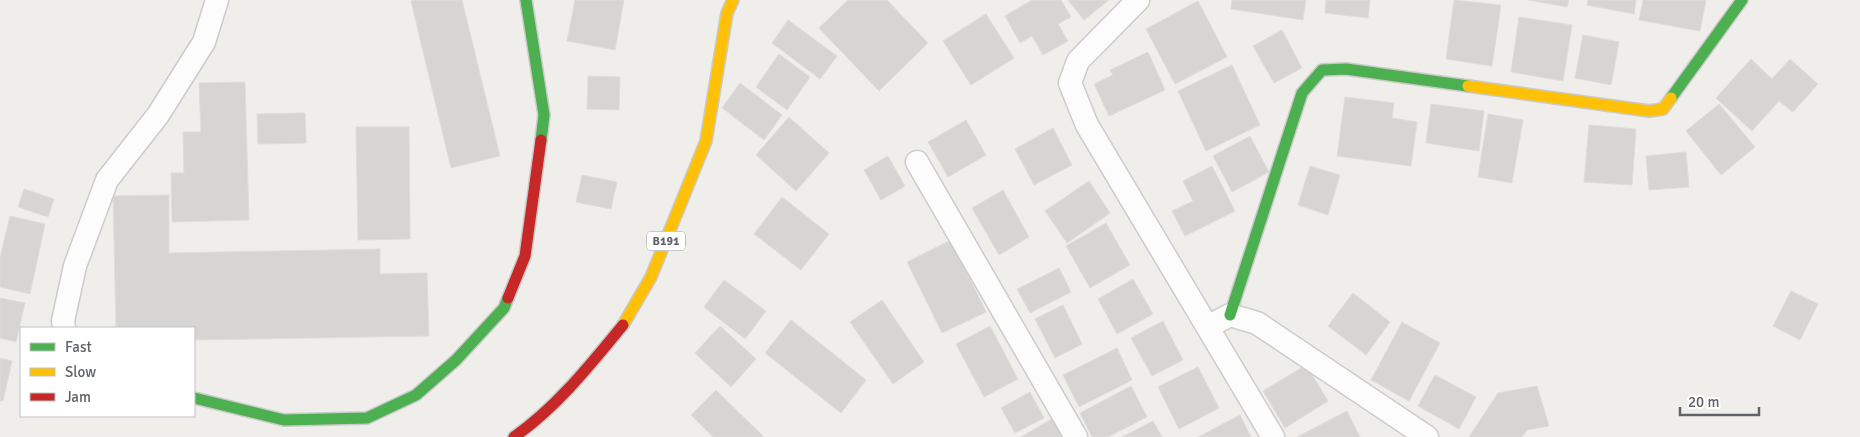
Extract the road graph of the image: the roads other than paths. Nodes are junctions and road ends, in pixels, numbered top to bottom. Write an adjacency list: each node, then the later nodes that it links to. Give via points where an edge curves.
1 (217, 0): 8 (street, via 204,42 158,115 107,180 75,266)
2 (526, 0): 10 (street, via 544,115 525,256 504,308 456,360 416,395 367,418 284,420)
3 (733, 0): 11 (street, B191, via 727,13 706,141 651,278 624,323 578,379 531,425)
4 (1138, 0): 9 (street, via 1078,61 1070,83 1087,124)
5 (1742, 0): 7 (street, via 1663,109 1649,111 1346,69 1322,70 1302,93)
6 (917, 162): 12 (street)
7 (1230, 315): 9 (street); 14 (street, via 1257,323)
8 (64, 327)
9 (1208, 327): 13 (street)
10 (195, 398)
11 (514, 437)
12 (1076, 437)
13 (1273, 437)
14 (1427, 437)

